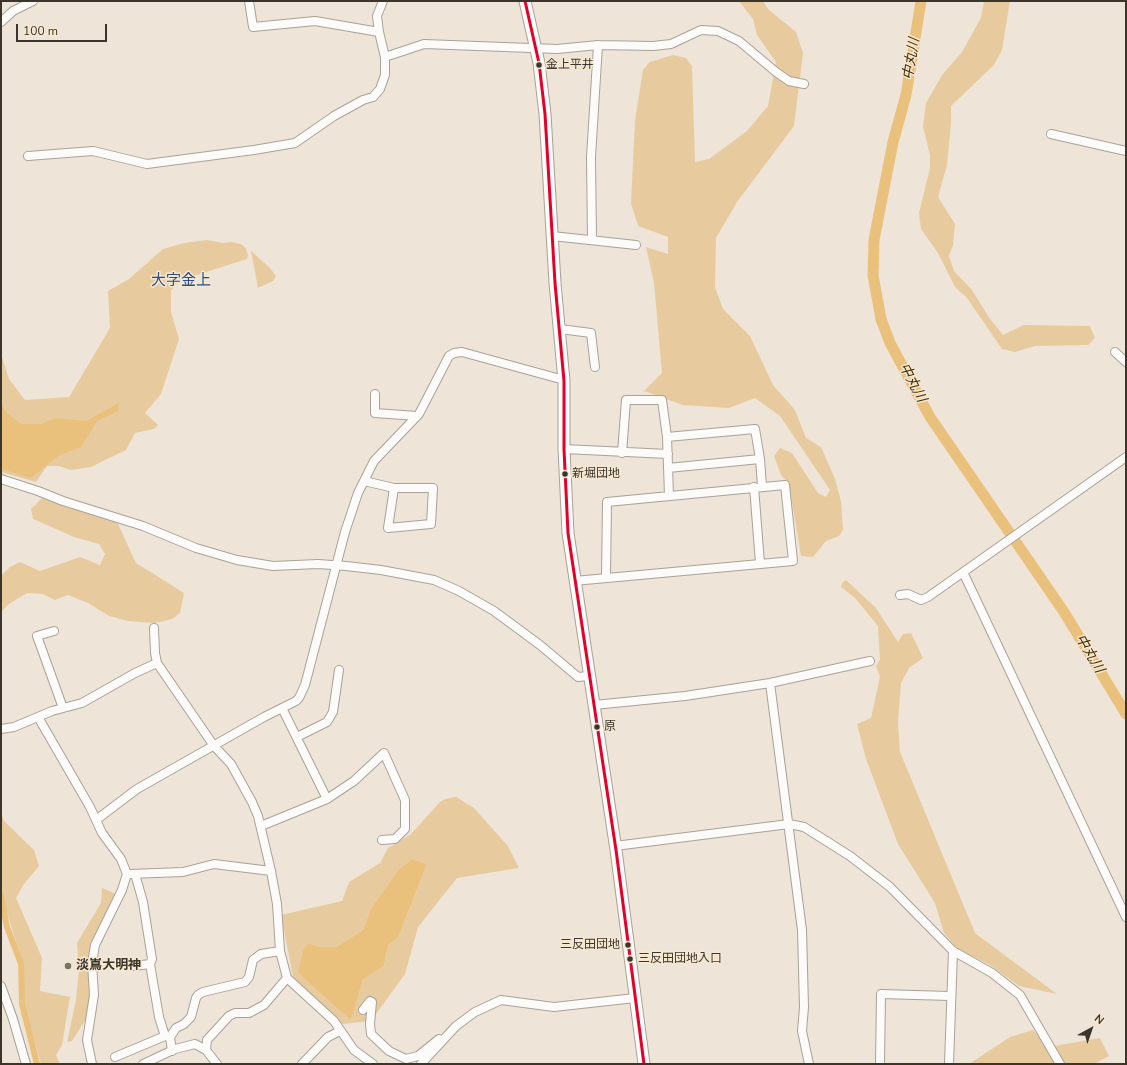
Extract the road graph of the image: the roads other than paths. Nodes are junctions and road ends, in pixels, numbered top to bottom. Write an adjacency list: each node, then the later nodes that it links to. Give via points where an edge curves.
1 (33, 1): 5 (street)
2 (249, 1): 6 (street, via 253,27 315,22)
3 (383, 1): 6 (street, via 377,16)
4 (525, 1): 8 (main road)
5 (1, 22)
6 (379, 32): 9 (street)
7 (598, 45): 8 (street, via 557,49); 10 (street, via 671,44 701,30 718,31 739,41 789,81); 15 (street, via 591,157)
8 (536, 48): 9 (street, via 424,44); 14 (main road, via 545,114)
9 (385, 57): 13 (street, via 383,82 373,97 334,116 295,143 147,164 93,151)
10 (804, 84)
11 (1051, 134): 12 (street)
12 (1126, 151)
13 (28, 156)
14 (552, 236): 15 (street); 17 (main road)
15 (592, 240): 16 (street)
16 (636, 246)
17 (560, 329): 20 (street, via 591,334); 21 (main road)
18 (1115, 352): 19 (street)
19 (1126, 360)
20 (595, 367)
21 (564, 380): 23 (street, via 462,352 454,353 449,356); 25 (main road)
22 (375, 394): 23 (street, via 375,413)
23 (417, 416): 32 (street, via 374,461)
24 (667, 437): 26 (street, via 662,400 626,400); 27 (street); 29 (street, via 755,429)
25 (564, 449): 26 (street); 40 (main road, via 568,533)
26 (622, 453): 27 (street)
27 (668, 454): 30 (street)
28 (1126, 457): 38 (street)
29 (760, 459): 30 (street); 33 (street)
30 (668, 468): 35 (street)
31 (1, 479): 37 (street, via 143,526 231,559 273,566)
32 (364, 481): 34 (street); 37 (street, via 353,506)
33 (758, 486): 35 (street); 36 (street); 36 (street, via 785,485 793,561)
34 (394, 488): 34 (street, via 433,488 431,524 388,528)
35 (669, 495): 39 (street, via 607,502)
36 (760, 563): 39 (street)
37 (336, 566): 47 (street, via 419,576 446,585 498,614 578,677); 51 (street, via 305,685 296,701)
38 (963, 572): 41 (street, via 921,600 908,594); 64 (street)
39 (606, 577): 40 (street)
40 (574, 581): 47 (main road)
41 (900, 595)
42 (154, 628): 45 (street)
43 (54, 631): 50 (street, via 37,636)
44 (870, 661): 48 (street)
45 (157, 663): 50 (street, via 88,700); 55 (street)
46 (339, 670): 54 (street, via 334,712 327,722)
47 (589, 676): 49 (main road)
48 (770, 683): 49 (street, via 685,696); 58 (street)
49 (594, 705): 61 (main road)
50 (63, 708): 52 (street)
51 (282, 708): 54 (street); 55 (street)
52 (38, 717): 53 (street, via 14,727); 57 (street)
53 (1, 728)
54 (297, 737): 56 (street)
55 (214, 746): 57 (street, via 137,789); 59 (street, via 231,764 252,802)
56 (327, 799): 59 (street); 60 (street, via 354,781 384,753 405,800 405,829 395,839)
57 (96, 820): 63 (street, via 102,833)
58 (789, 824): 61 (street); 66 (street, via 804,827 850,856 890,886); 88 (street, via 802,930 802,1031)
59 (261, 826): 62 (street)
60 (382, 840)
61 (615, 846): 72 (main road)
62 (272, 870): 63 (street, via 214,864 183,872); 65 (street)
63 (131, 874): 68 (street, via 143,902 152,959); 81 (street, via 94,945 94,995 87,1040)
64 (1126, 917)
65 (280, 951): 69 (street); 75 (street, via 261,954 253,960 249,977 245,982 198,995 191,1017)
66 (953, 951): 71 (street); 91 (street, via 998,977 1020,995)
67 (129, 963): 68 (street, via 134,966)
68 (150, 964): 75 (street, via 159,1017)
69 (287, 978): 74 (street, via 334,1022); 77 (street, via 258,1010 236,1013 224,1019 207,1040)
70 (1, 986): 80 (street)
71 (950, 996): 89 (street, via 881,994); 90 (street)
72 (635, 998): 76 (street, via 554,1007 501,1000 475,1012 456,1026); 87 (main road)
73 (363, 1010): 76 (street, via 370,1001 372,1002 371,1034 390,1051 406,1059 418,1056 440,1038)
74 (340, 1031): 84 (street, via 328,1037); 85 (street, via 354,1050)
75 (167, 1036): 78 (street); 79 (street)
76 (448, 1036): 86 (street)
77 (206, 1050): 78 (street, via 195,1044); 83 (street)
78 (172, 1051): 82 (street)
79 (115, 1057)
80 (26, 1064)
81 (92, 1064)
82 (143, 1064)
83 (217, 1064)
84 (302, 1064)
85 (373, 1064)
86 (421, 1064)
87 (644, 1064)
88 (809, 1064)
89 (880, 1064)
90 (949, 1064)
91 (1060, 1064)

